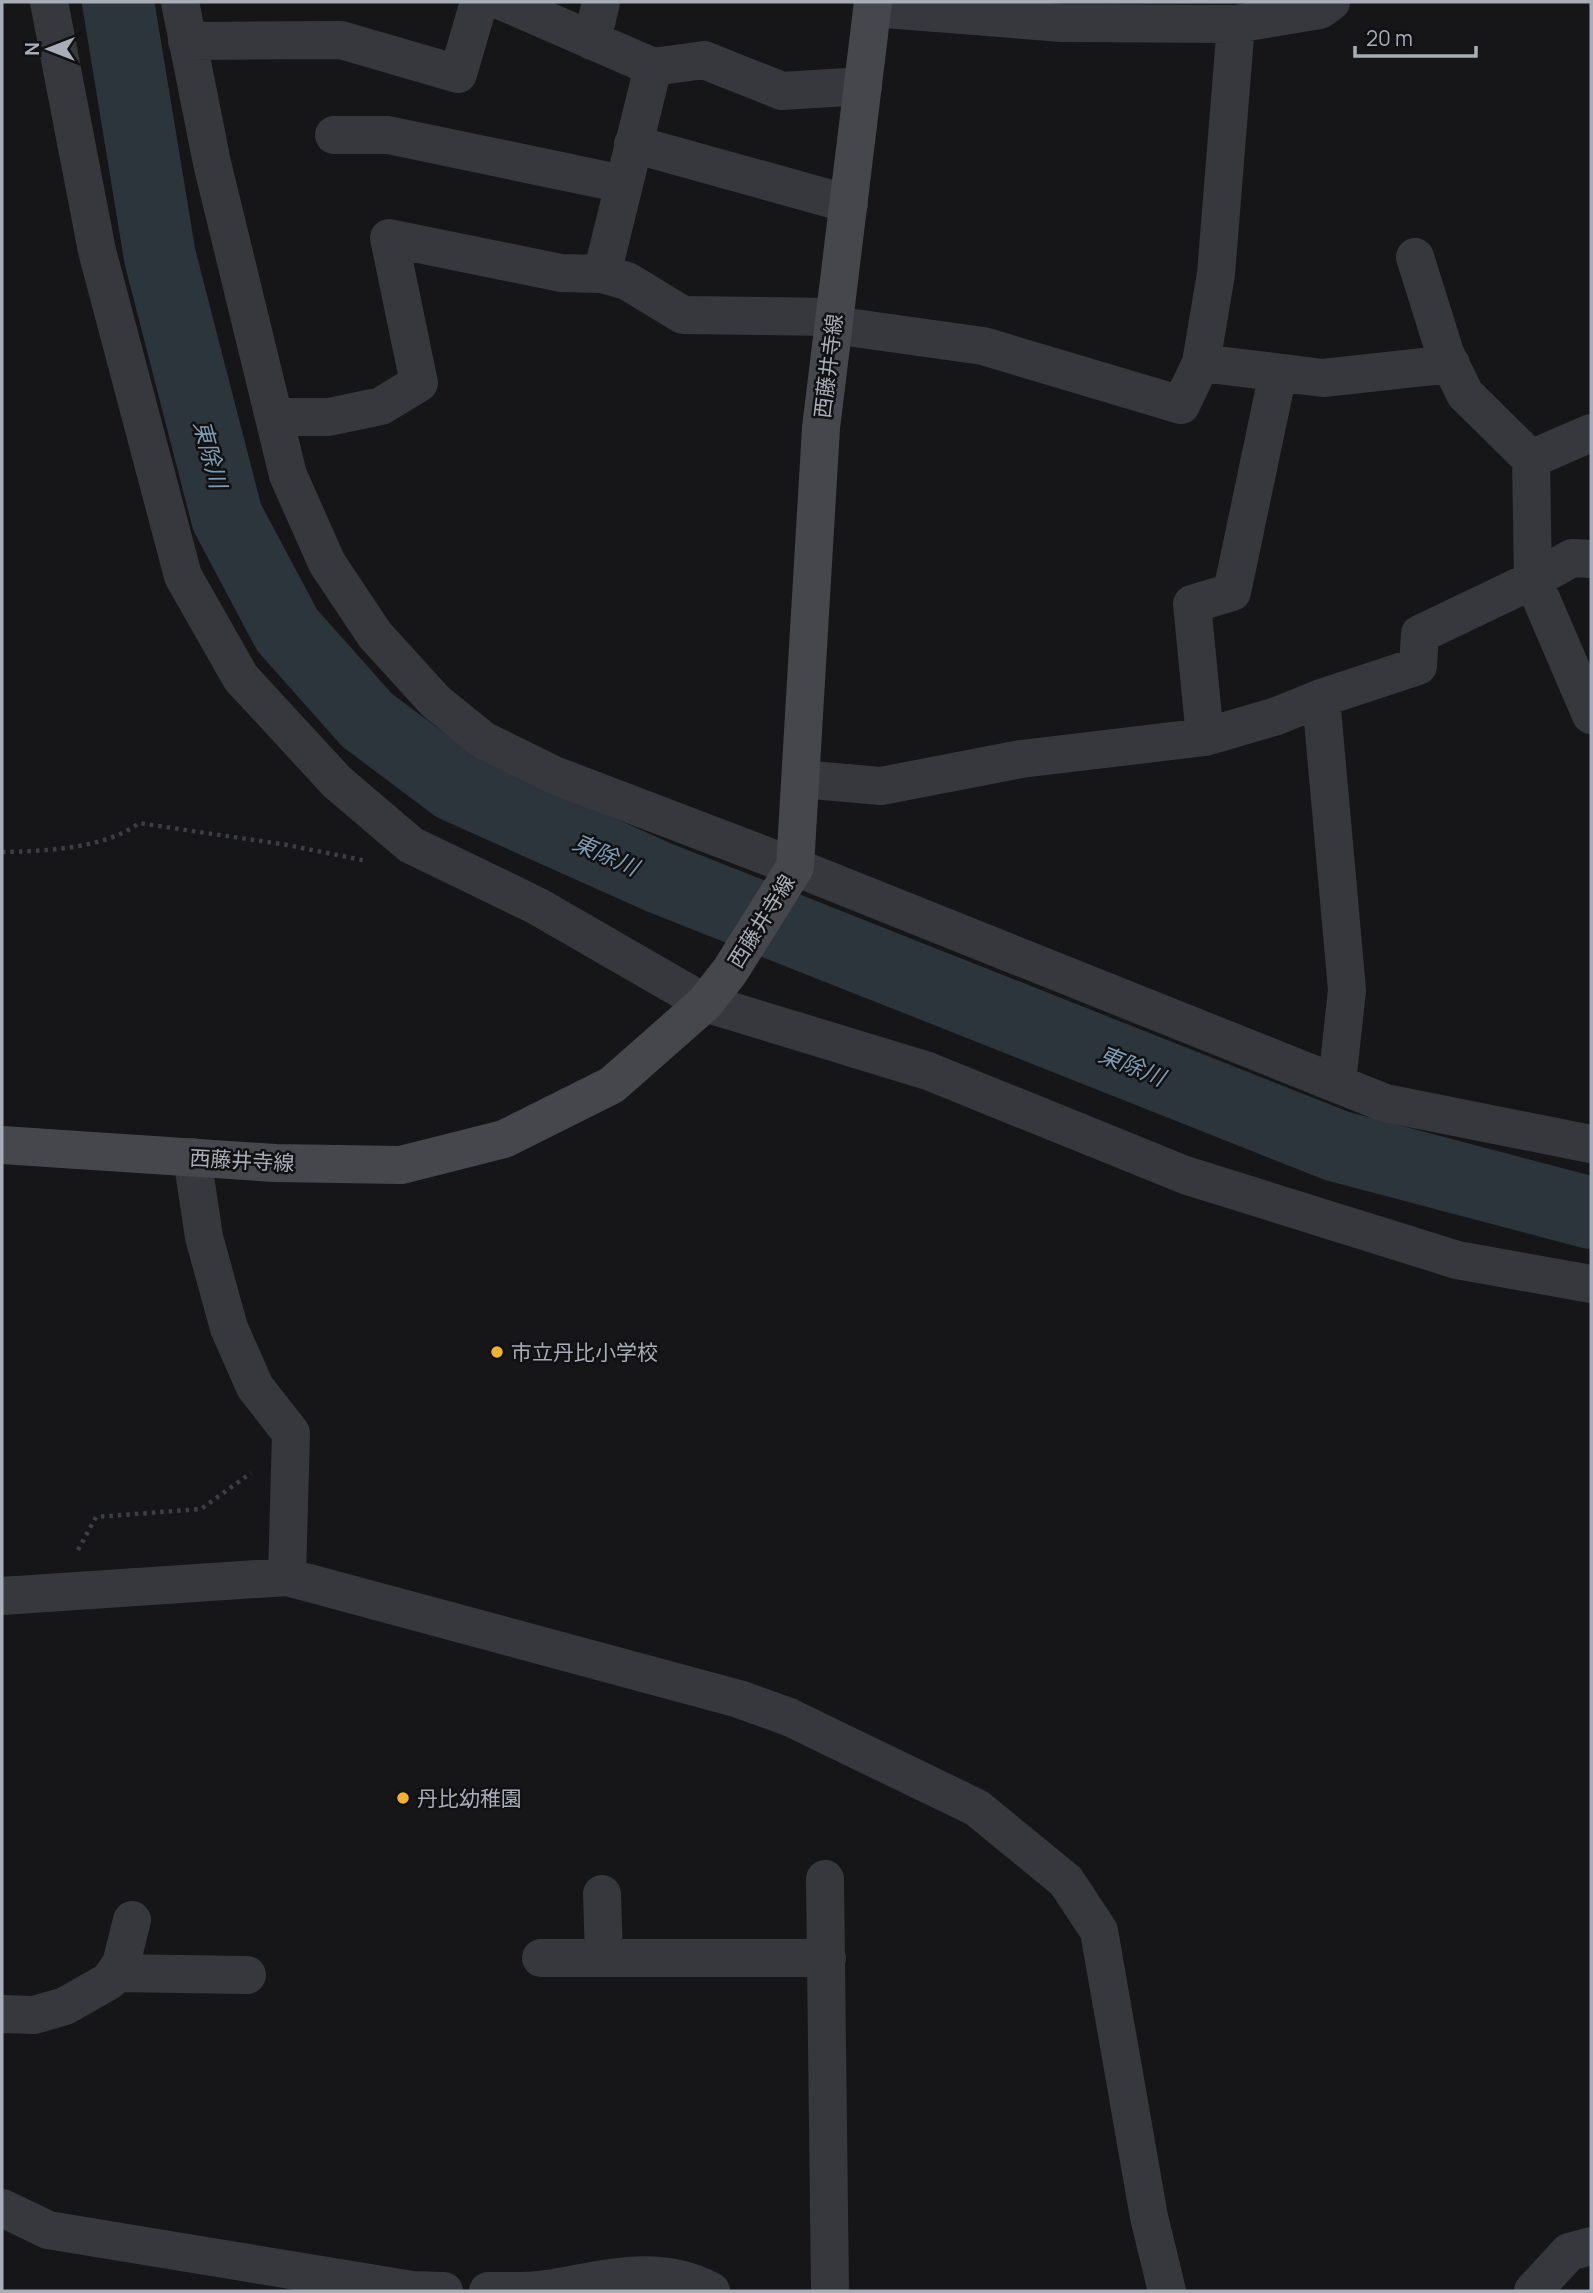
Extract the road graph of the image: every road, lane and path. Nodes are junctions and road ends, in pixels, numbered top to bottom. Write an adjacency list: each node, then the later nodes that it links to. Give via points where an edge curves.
1 (49, 2): 33 (street, via 97,251 183,576 241,678 337,782 411,845)
2 (180, 2): 9 (street)
3 (479, 2): 9 (street, via 458,74 341,40)
4 (504, 2): 10 (street)
5 (601, 2): 10 (street)
6 (1331, 2): 8 (street, via 1320,10)
7 (873, 5): 8 (street, via 1062,23); 12 (main road, 西藤井寺線)
8 (1236, 23): 20 (street, via 1216,274)
9 (187, 41): 23 (street)
10 (592, 41): 11 (street)
11 (653, 67): 12 (street, via 704,60 782,91); 14 (street)
12 (863, 86): 16 (main road, 西藤井寺線)
13 (334, 135): 15 (street, via 388,135)
14 (634, 144): 15 (street); 16 (street)
15 (623, 184): 18 (street)
16 (849, 204): 19 (main road, 西藤井寺線)
17 (1415, 257): 21 (street)
18 (602, 274): 19 (street, via 627,281 683,315); 23 (street, via 561,273 389,238 419,383 381,406 329,417)
19 (834, 321): 20 (street, via 983,346 1181,405); 31 (main road, 西藤井寺線, via 821,428)
20 (1201, 363): 22 (street)
21 (1451, 364): 22 (street, via 1323,378); 25 (street, via 1465,394)
22 (1278, 373): 30 (street, via 1232,592 1192,604)
23 (274, 417): 34 (street, via 288,475 327,564 375,635 436,702 483,740 554,775)
24 (1591, 433): 25 (street)
25 (1531, 459): 27 (street)
26 (1591, 559): 27 (street, via 1572,558)
27 (1533, 580): 28 (street, via 1420,634 1418,666); 29 (street)
28 (1321, 698): 30 (street); 36 (street, via 1347,990)
29 (1591, 715)
30 (1205, 737): 31 (street, via 1021,759 881,786)
31 (801, 779): 34 (main road, 西藤井寺線)
32 (2, 852): 33 (path, via 124,834 139,823 287,845 393,867)
33 (433, 855): 35 (street, via 537,906)
34 (795, 867): 35 (main road, 西藤井寺線); 36 (street)
35 (705, 1003): 39 (main road, 西藤井寺線, via 612,1085 504,1139 401,1165); 40 (street, via 928,1071 1185,1175 1457,1259)
36 (1337, 1083): 37 (street, via 1385,1103)
37 (1591, 1144)
38 (2, 1145): 39 (main road, 西藤井寺線)
39 (192, 1157): 41 (street, via 204,1237 229,1328 255,1387 291,1433)
40 (1591, 1284)
41 (290, 1439): 42 (street); 43 (path, via 230,1491 201,1509 96,1517 72,1560)
42 (287, 1577): 43 (street); 59 (street, via 739,1699 789,1717 977,1808 1066,1881 1099,1931 1149,2217)
43 (19, 1594)
44 (825, 1879): 49 (street)
45 (602, 1894): 48 (street)
46 (132, 1920): 50 (street)
47 (541, 1958): 48 (street)
48 (604, 1958): 49 (street)
49 (827, 1958): 58 (street)
50 (116, 1973): 51 (street); 52 (street, via 65,2006 34,2015)
51 (247, 1975)
52 (2, 2014)
53 (2, 2208): 55 (street, via 48,2230 412,2290)
54 (1591, 2246): 60 (street, via 1569,2252)
55 (444, 2291)
56 (488, 2291): 57 (street, via 544,2289 627,2274 664,2274)
57 (711, 2291)
58 (830, 2291)
59 (1167, 2291)
60 (1533, 2291)

